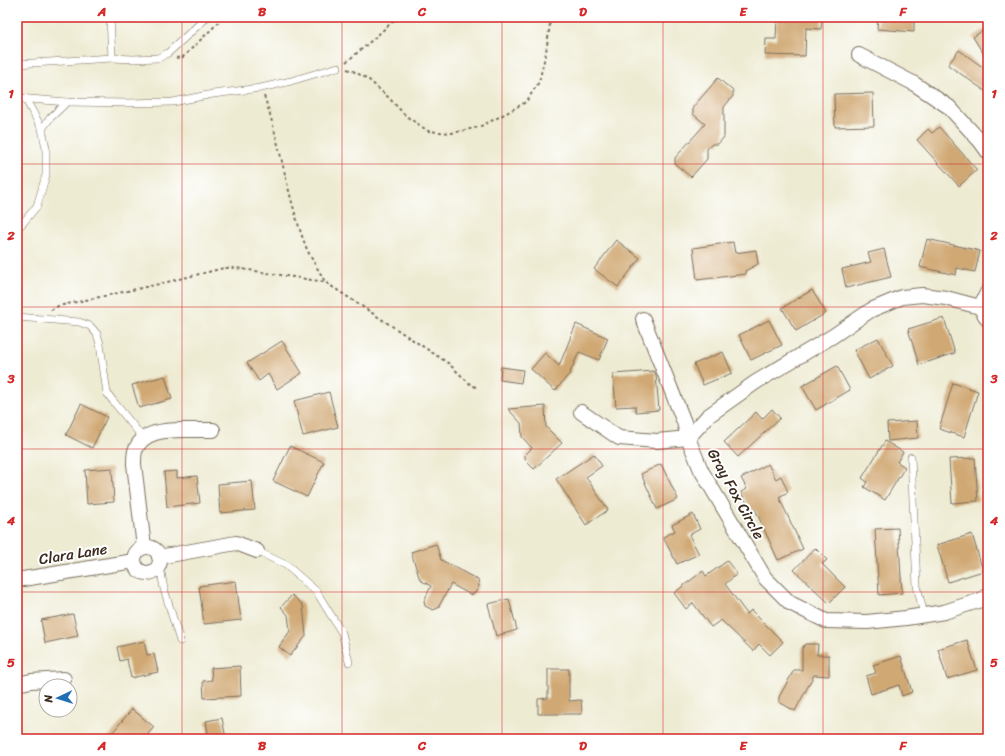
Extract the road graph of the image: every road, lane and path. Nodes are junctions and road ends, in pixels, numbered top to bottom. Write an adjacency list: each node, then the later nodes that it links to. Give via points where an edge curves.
1 (110, 17): 7 (lane)
2 (207, 17): 7 (lane, via 168,53 158,58)
3 (224, 17): 8 (path, via 183,57)
4 (398, 17): 10 (path)
5 (550, 17): 10 (path, via 539,82 526,102 479,127 452,133 428,132 406,116 368,79)
6 (859, 55): 16 (street, via 914,83 949,107)
7 (112, 58): 9 (lane)
8 (171, 60)
9 (17, 64)
10 (338, 67): 11 (lane)
11 (261, 88): 14 (lane, via 173,102); 18 (path, via 294,212 307,249)
12 (17, 98): 13 (lane)
13 (25, 98): 14 (lane); 15 (lane)
14 (67, 102): 15 (lane)
15 (42, 129): 17 (lane, via 46,148 46,175 37,206)
16 (985, 144)
17 (17, 227)
18 (325, 282): 22 (path, via 224,268 58,306); 25 (path, via 448,363)
19 (988, 291): 20 (street)
20 (980, 307): 24 (street); 28 (street, Gray Fox Circle, via 922,295 902,297 871,310 756,382 708,416)
21 (17, 317): 22 (lane)
22 (37, 318): 29 (lane, via 79,322 90,326 97,334 100,344 107,393)
23 (643, 320): 28 (street)
24 (988, 320)
25 (476, 387)
26 (581, 412): 28 (street, via 618,438 657,441)
27 (212, 430): 29 (street, via 158,432)
28 (688, 438): 37 (street, Gray Fox Circle, via 701,470 765,578 790,603 826,621 867,622)
29 (144, 439): 31 (street, via 140,441 135,452 134,464)
30 (911, 458): 37 (lane, via 917,586)
31 (144, 547): 33 (street, via 136,552); 34 (street, via 156,551)
32 (257, 551): 34 (street, via 236,543); 39 (lane, via 286,565 316,591 342,633)
33 (134, 561): 34 (street, via 137,568 144,572 154,570); 35 (street, Clara Lane)
34 (158, 562): 38 (lane)
35 (17, 580)
36 (988, 595): 37 (street, Gray Fox Circle, via 981,600 944,612)
37 (924, 615)
38 (180, 641)
39 (349, 662)
40 (38, 681): 41 (street)
41 (17, 684)

